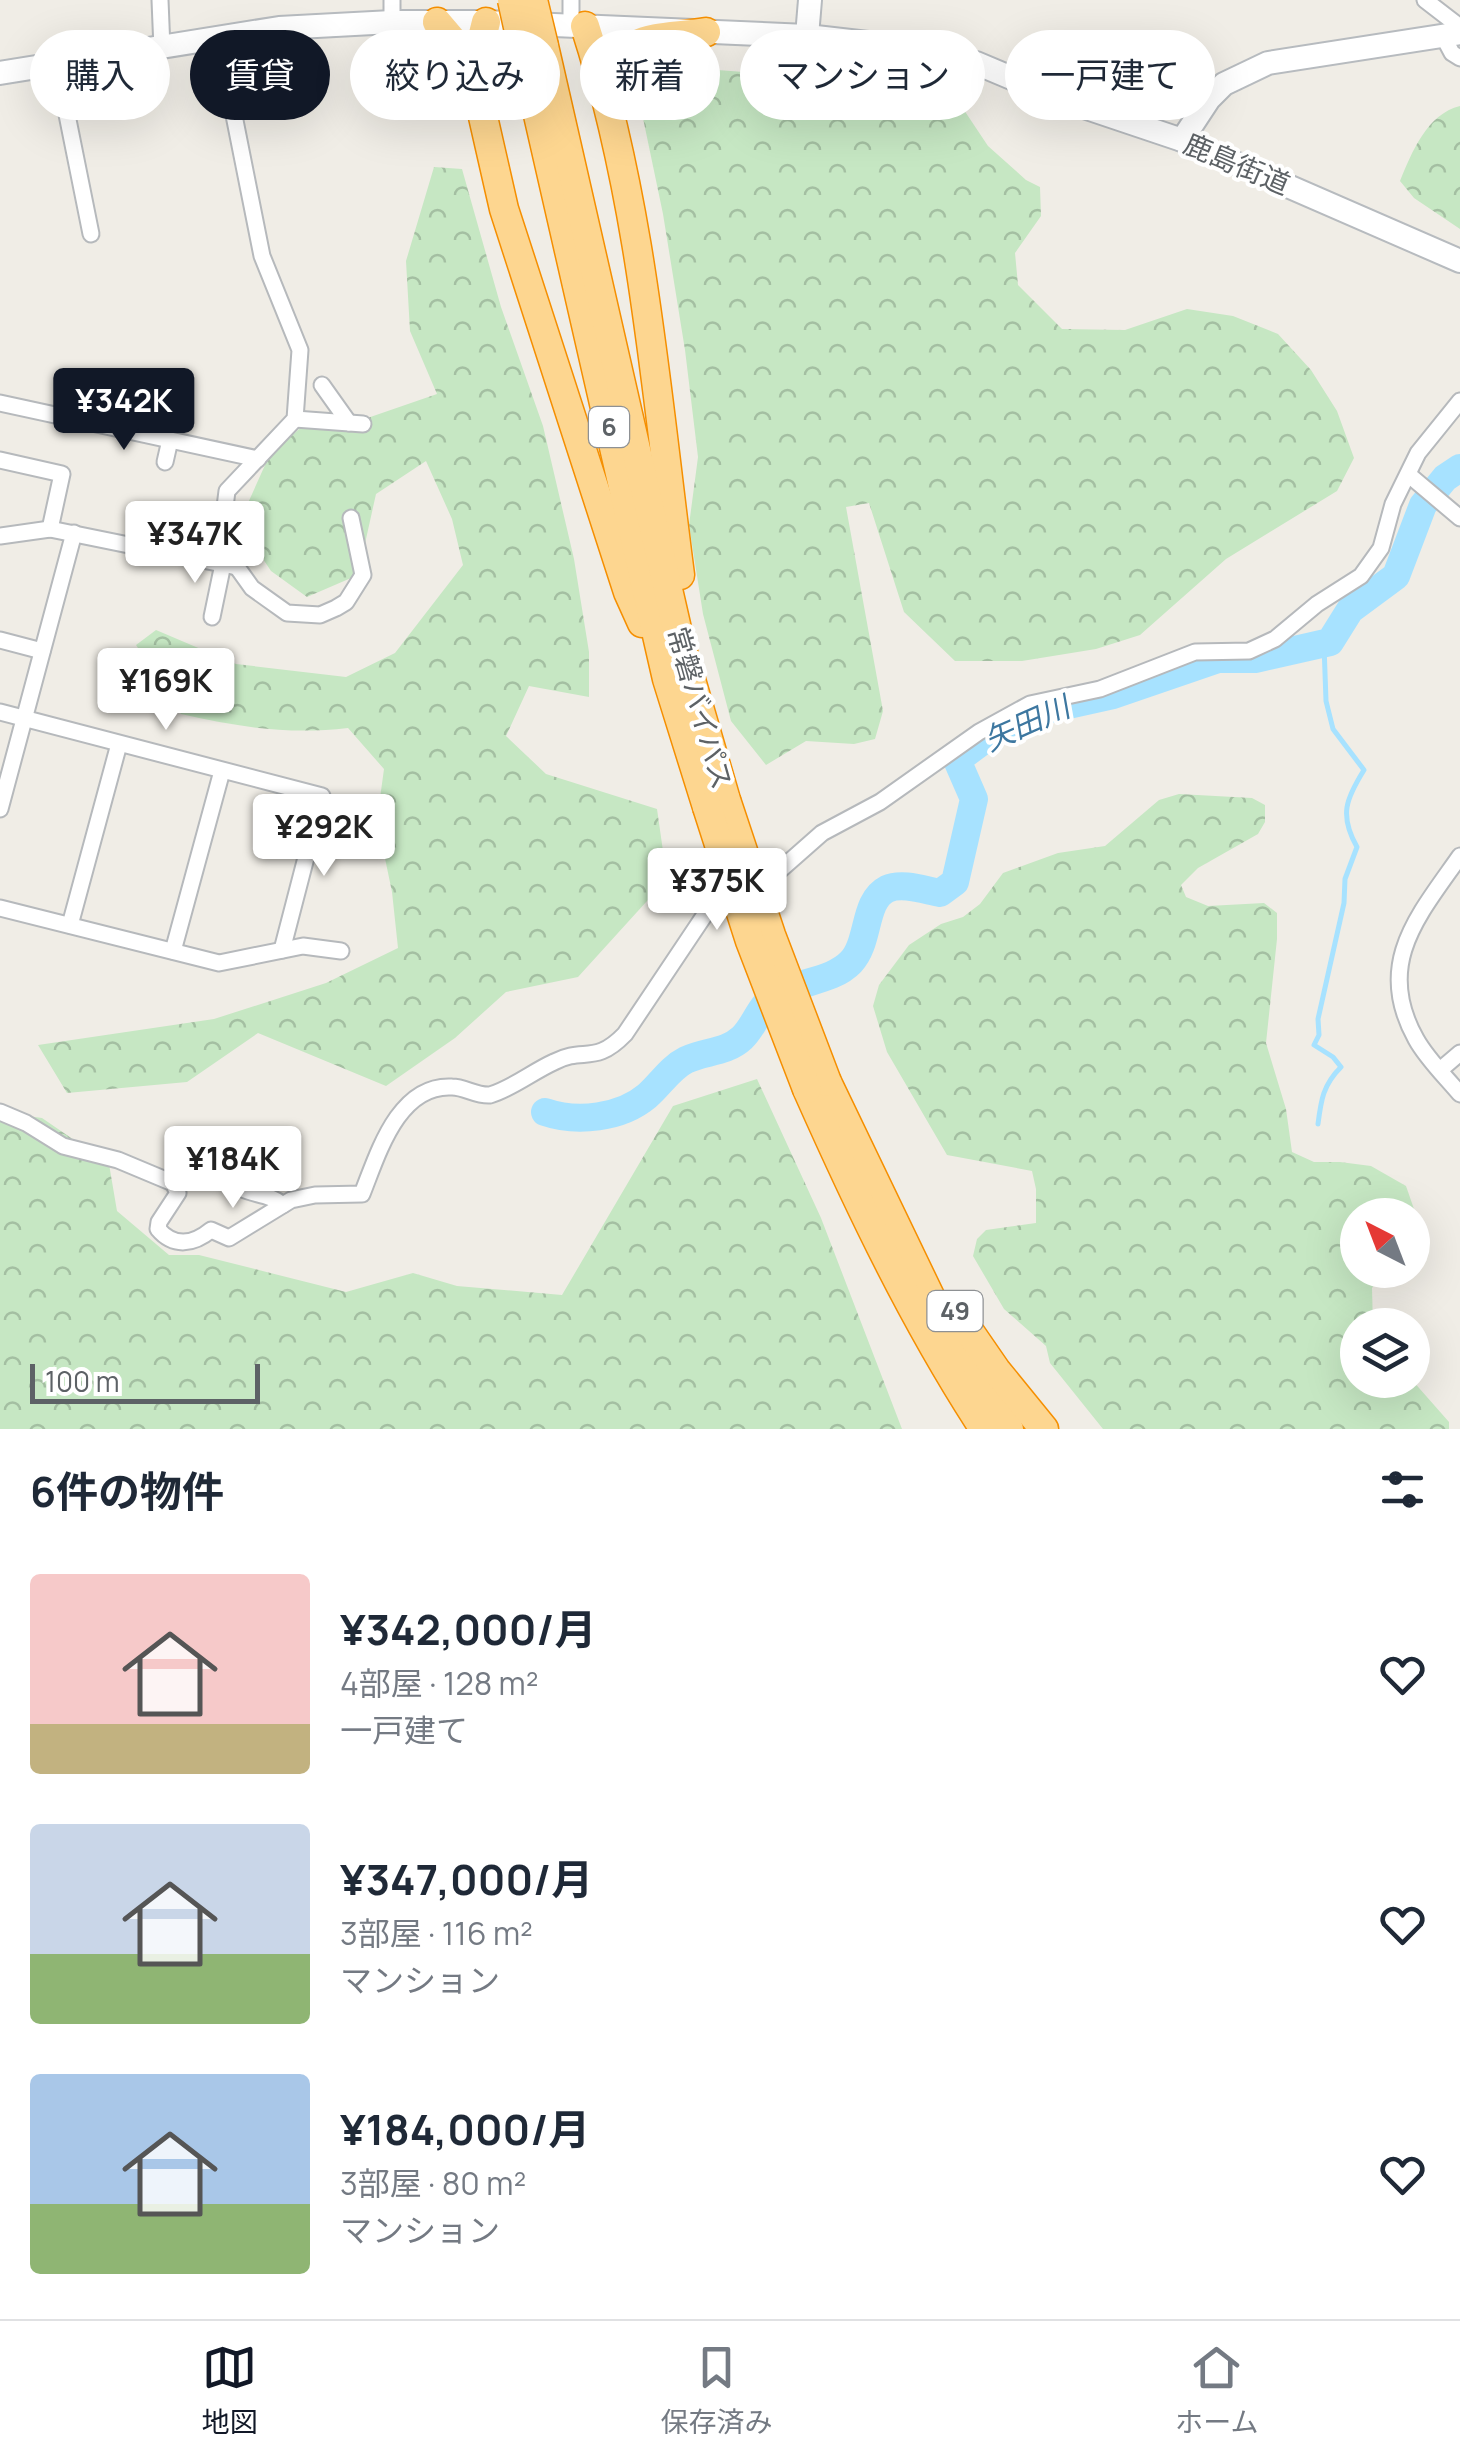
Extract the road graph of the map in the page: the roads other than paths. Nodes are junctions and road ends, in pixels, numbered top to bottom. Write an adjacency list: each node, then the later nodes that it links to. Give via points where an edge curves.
1 (160, 0): 11 (street)
2 (512, 0): 15 (highway, 常磐バイパス / 6, bridge)
3 (533, 0): 16 (highway, 常磐バイパス / 6, bridge)
4 (571, 0): 10 (street)
5 (810, 0): 19 (street)
6 (1425, 0): 20 (street)
7 (392, 11): 8 (street, 鹿島街道); 12 (street, 鹿島街道)
8 (437, 22): 9 (street, 鹿島街道); 13 (highway)
9 (486, 22): 10 (street, 鹿島街道); 14 (highway)
10 (578, 26): 17 (highway); 18 (street, 鹿島街道)
11 (161, 30)
12 (268, 30)
13 (444, 30)
14 (484, 30)
15 (526, 30)
16 (533, 30)
17 (580, 30)
18 (663, 30)
19 (808, 30)
20 (1455, 33): 21 (street, via 1452,53); 31 (street, via 1254,68 1209,99)
21 (1460, 58)
22 (985, 67): 31 (street, 鹿島街道)
23 (30, 69): 24 (street, 鹿島街道)
24 (0, 74)
25 (68, 120): 32 (street)
26 (235, 120): 37 (street, via 262,256 300,350)
27 (484, 120): 52 (highway, via 544,336 628,592)
28 (549, 120): 52 (highway, 常磐バイパス / 6)
29 (551, 120): 57 (highway, 常磐バイパス / 6)
30 (611, 120): 57 (highway, via 637,254 682,584 710,704)
31 (1182, 140): 33 (street, 鹿島街道)
32 (91, 234)
33 (1460, 261)
34 (322, 386): 37 (street, via 356,423)
35 (1460, 401): 42 (street, via 1418,453)
36 (0, 403): 38 (street)
37 (295, 419): 40 (street)
38 (170, 440): 40 (street); 41 (street)
39 (0, 460): 45 (street, via 62,474)
40 (258, 460): 48 (street, via 224,503)
41 (166, 462)
42 (1409, 475): 44 (street); 71 (street, via 1372,563 1275,639 1249,652 1194,652 1100,689 1030,704 979,732 880,802 822,833 780,870 710,907 611,1049 557,1060 490,1094 454,1086 424,1093 406,1105 362,1194 315,1194)
43 (351, 518): 48 (street, via 363,575 346,602 320,615 274,606)
44 (1460, 518)
45 (50, 529): 46 (street); 47 (street)
46 (74, 533): 48 (street); 51 (street)
47 (0, 536)
48 (230, 566): 49 (street)
49 (212, 617)
50 (0, 640): 51 (street)
51 (42, 652): 54 (street)
52 (667, 679): 57 (highway, 常磐バイパス / 6)
53 (0, 712): 54 (street)
54 (24, 719): 55 (street); 58 (street)
55 (119, 744): 56 (street); 61 (street)
56 (222, 770): 62 (street, via 322,796); 63 (street)
57 (718, 794): 70 (highway, 常磐バイパス / 6, bridge, via 750,941)
58 (0, 808)
59 (1460, 856): 66 (street, via 1408,934 1399,960 1402,1009)
60 (0, 908): 61 (street)
61 (70, 925): 63 (street)
62 (282, 950): 63 (street, via 219,963); 64 (street)
63 (173, 951)
64 (341, 951)
65 (1460, 1054): 66 (street)
66 (1440, 1070): 67 (street)
67 (1460, 1094)
68 (0, 1112): 71 (street, via 63,1146 177,1186 158,1225 160,1234 177,1242 212,1230 229,1238)
69 (225, 1175): 71 (street, via 240,1190)
70 (865, 1193): 72 (highway, 49, via 906,1310); 73 (highway, 常磐バイパス / 6, via 911,1306); 74 (highway, 常磐バイパス / 6); 75 (highway, 49)
71 (283, 1205)
72 (966, 1429)
73 (984, 1429)
74 (1009, 1429)
75 (1044, 1429)

